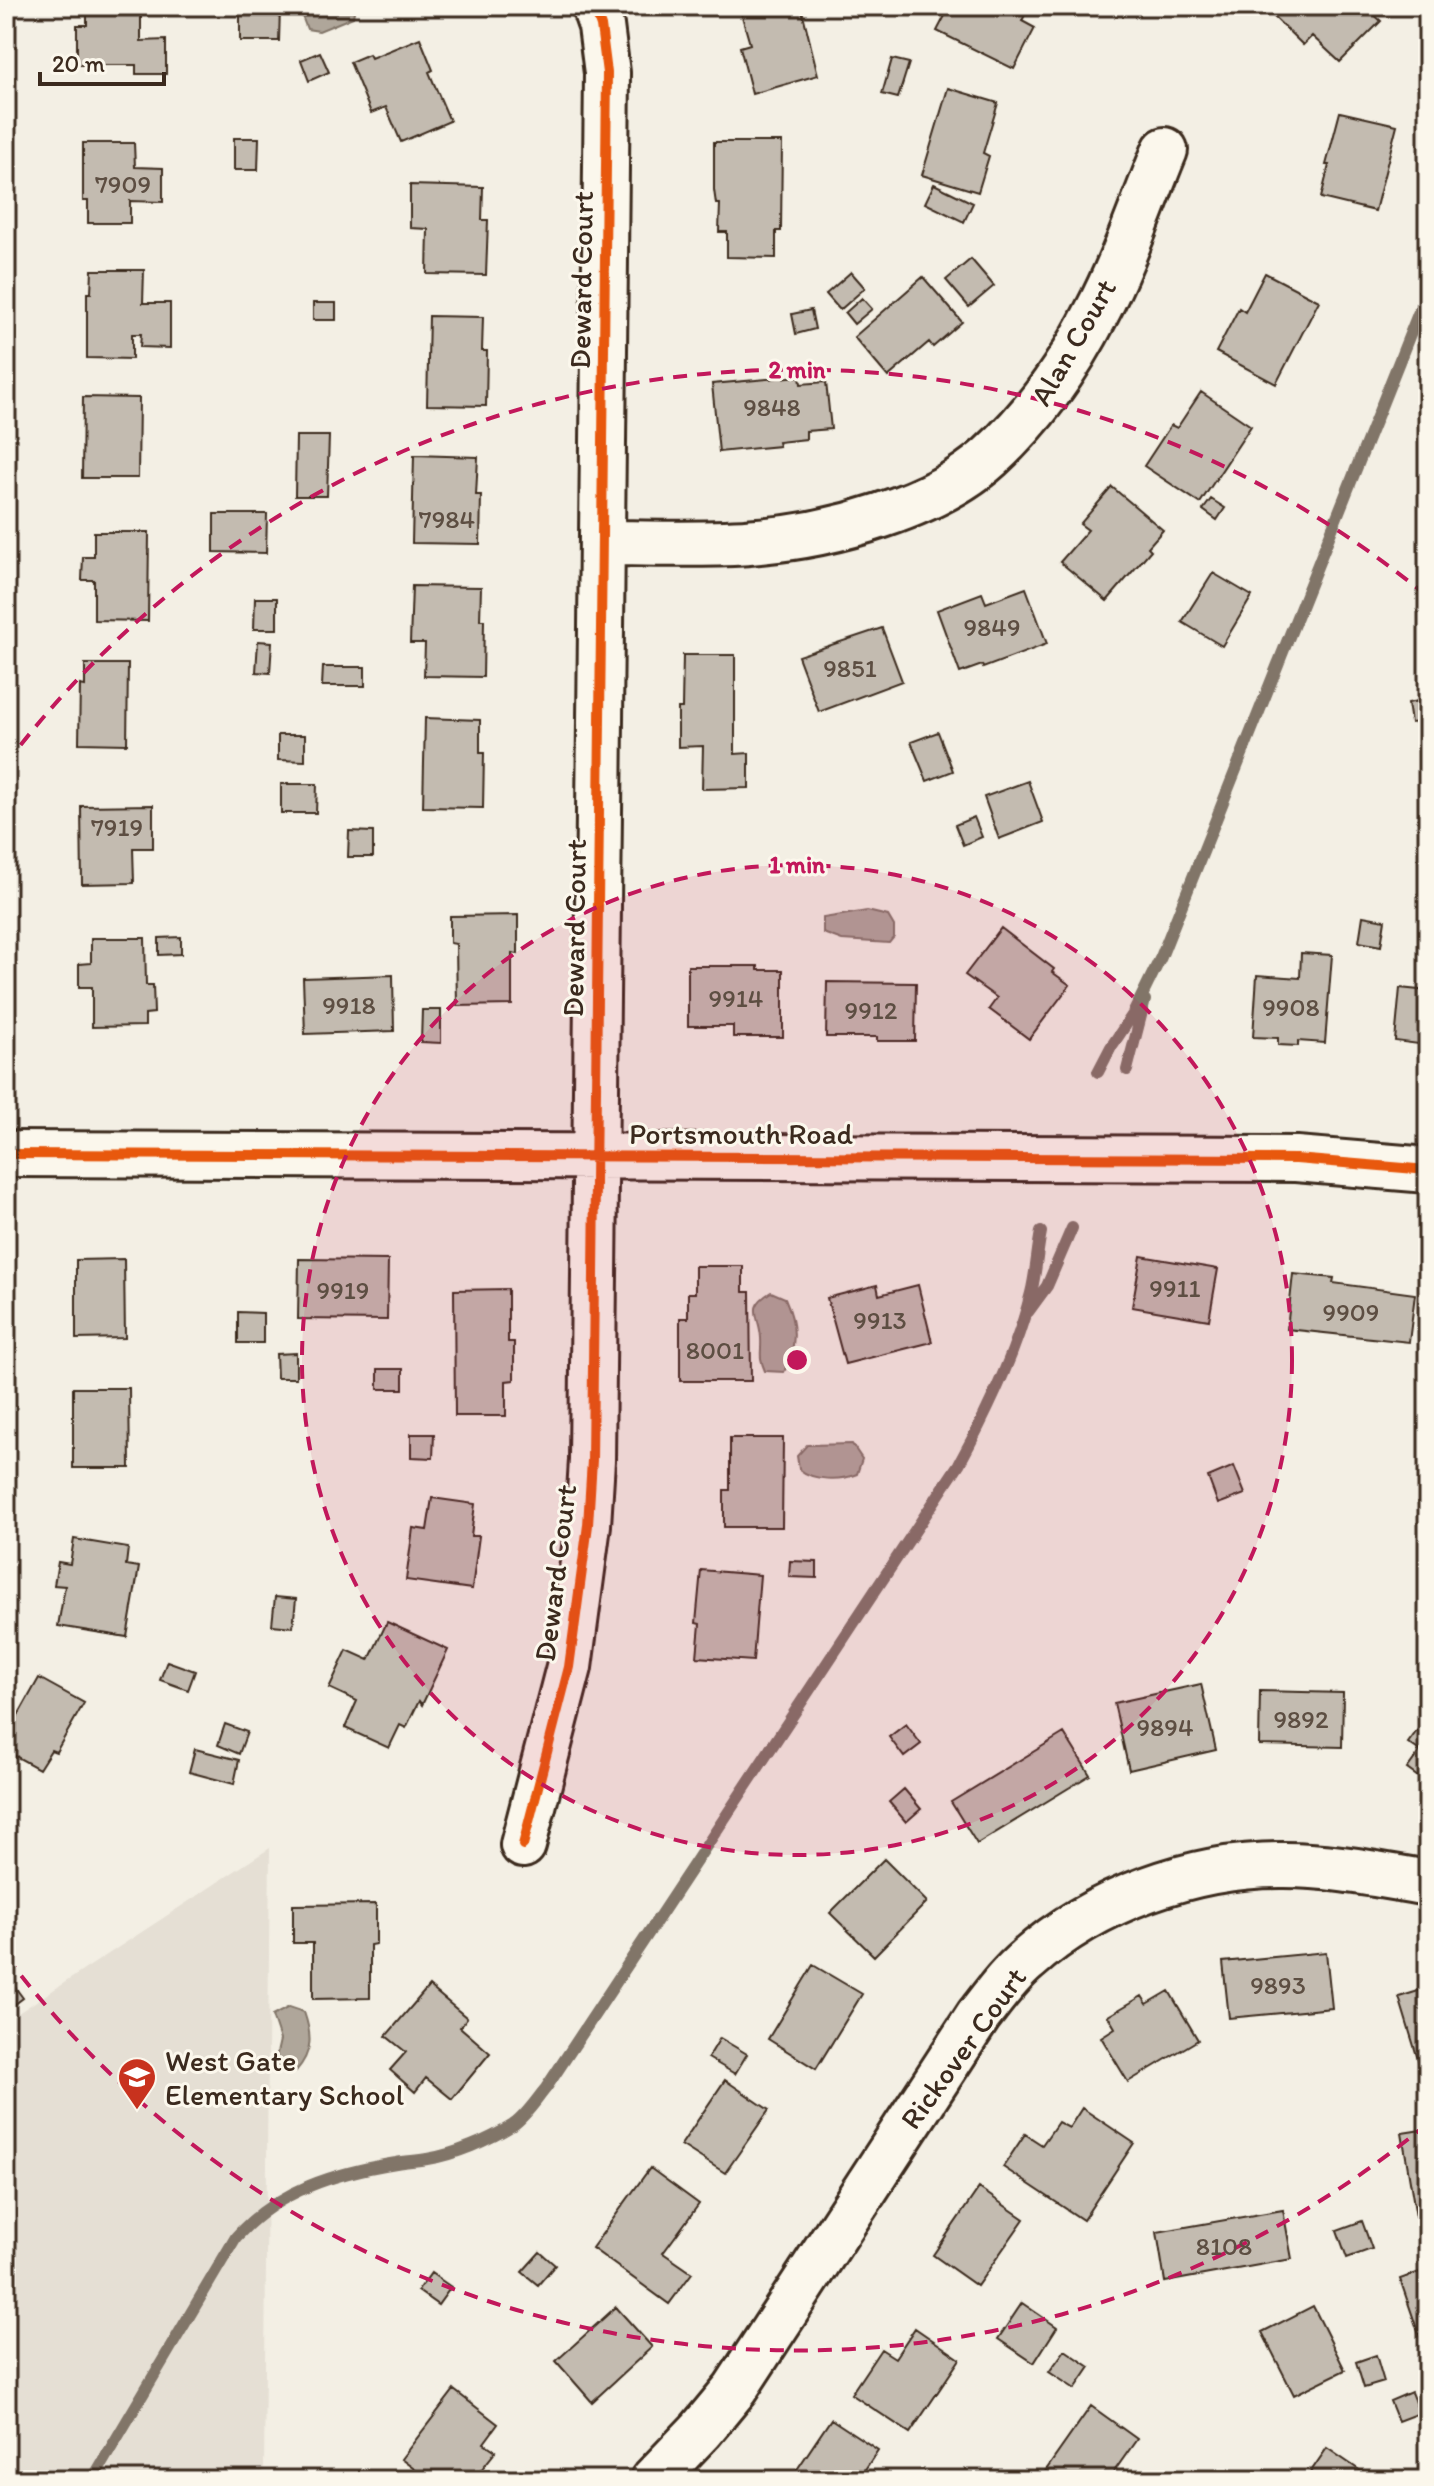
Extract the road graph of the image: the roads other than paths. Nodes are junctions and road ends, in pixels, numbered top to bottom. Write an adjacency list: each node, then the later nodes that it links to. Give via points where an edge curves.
1 (594, 6): 3 (street, Deward Court, via 607,73)
2 (1165, 150): 3 (street, Alan Court, via 1099,310 1062,375 988,459 910,504 804,535 757,541)
3 (602, 543): 5 (street, Deward Court)
4 (6, 1154): 5 (street, Portsmouth Road)
5 (595, 1157): 6 (street, Portsmouth Road, via 1296,1159); 7 (street, Deward Court, via 588,1525 569,1667)
6 (1428, 1170)
7 (523, 1845)
8 (1428, 1883): 9 (street, Rickover Court, via 1340,1868 1281,1865 1222,1871 1140,1892 1053,1938 1025,1961 979,2015 735,2389)
9 (653, 2480)

